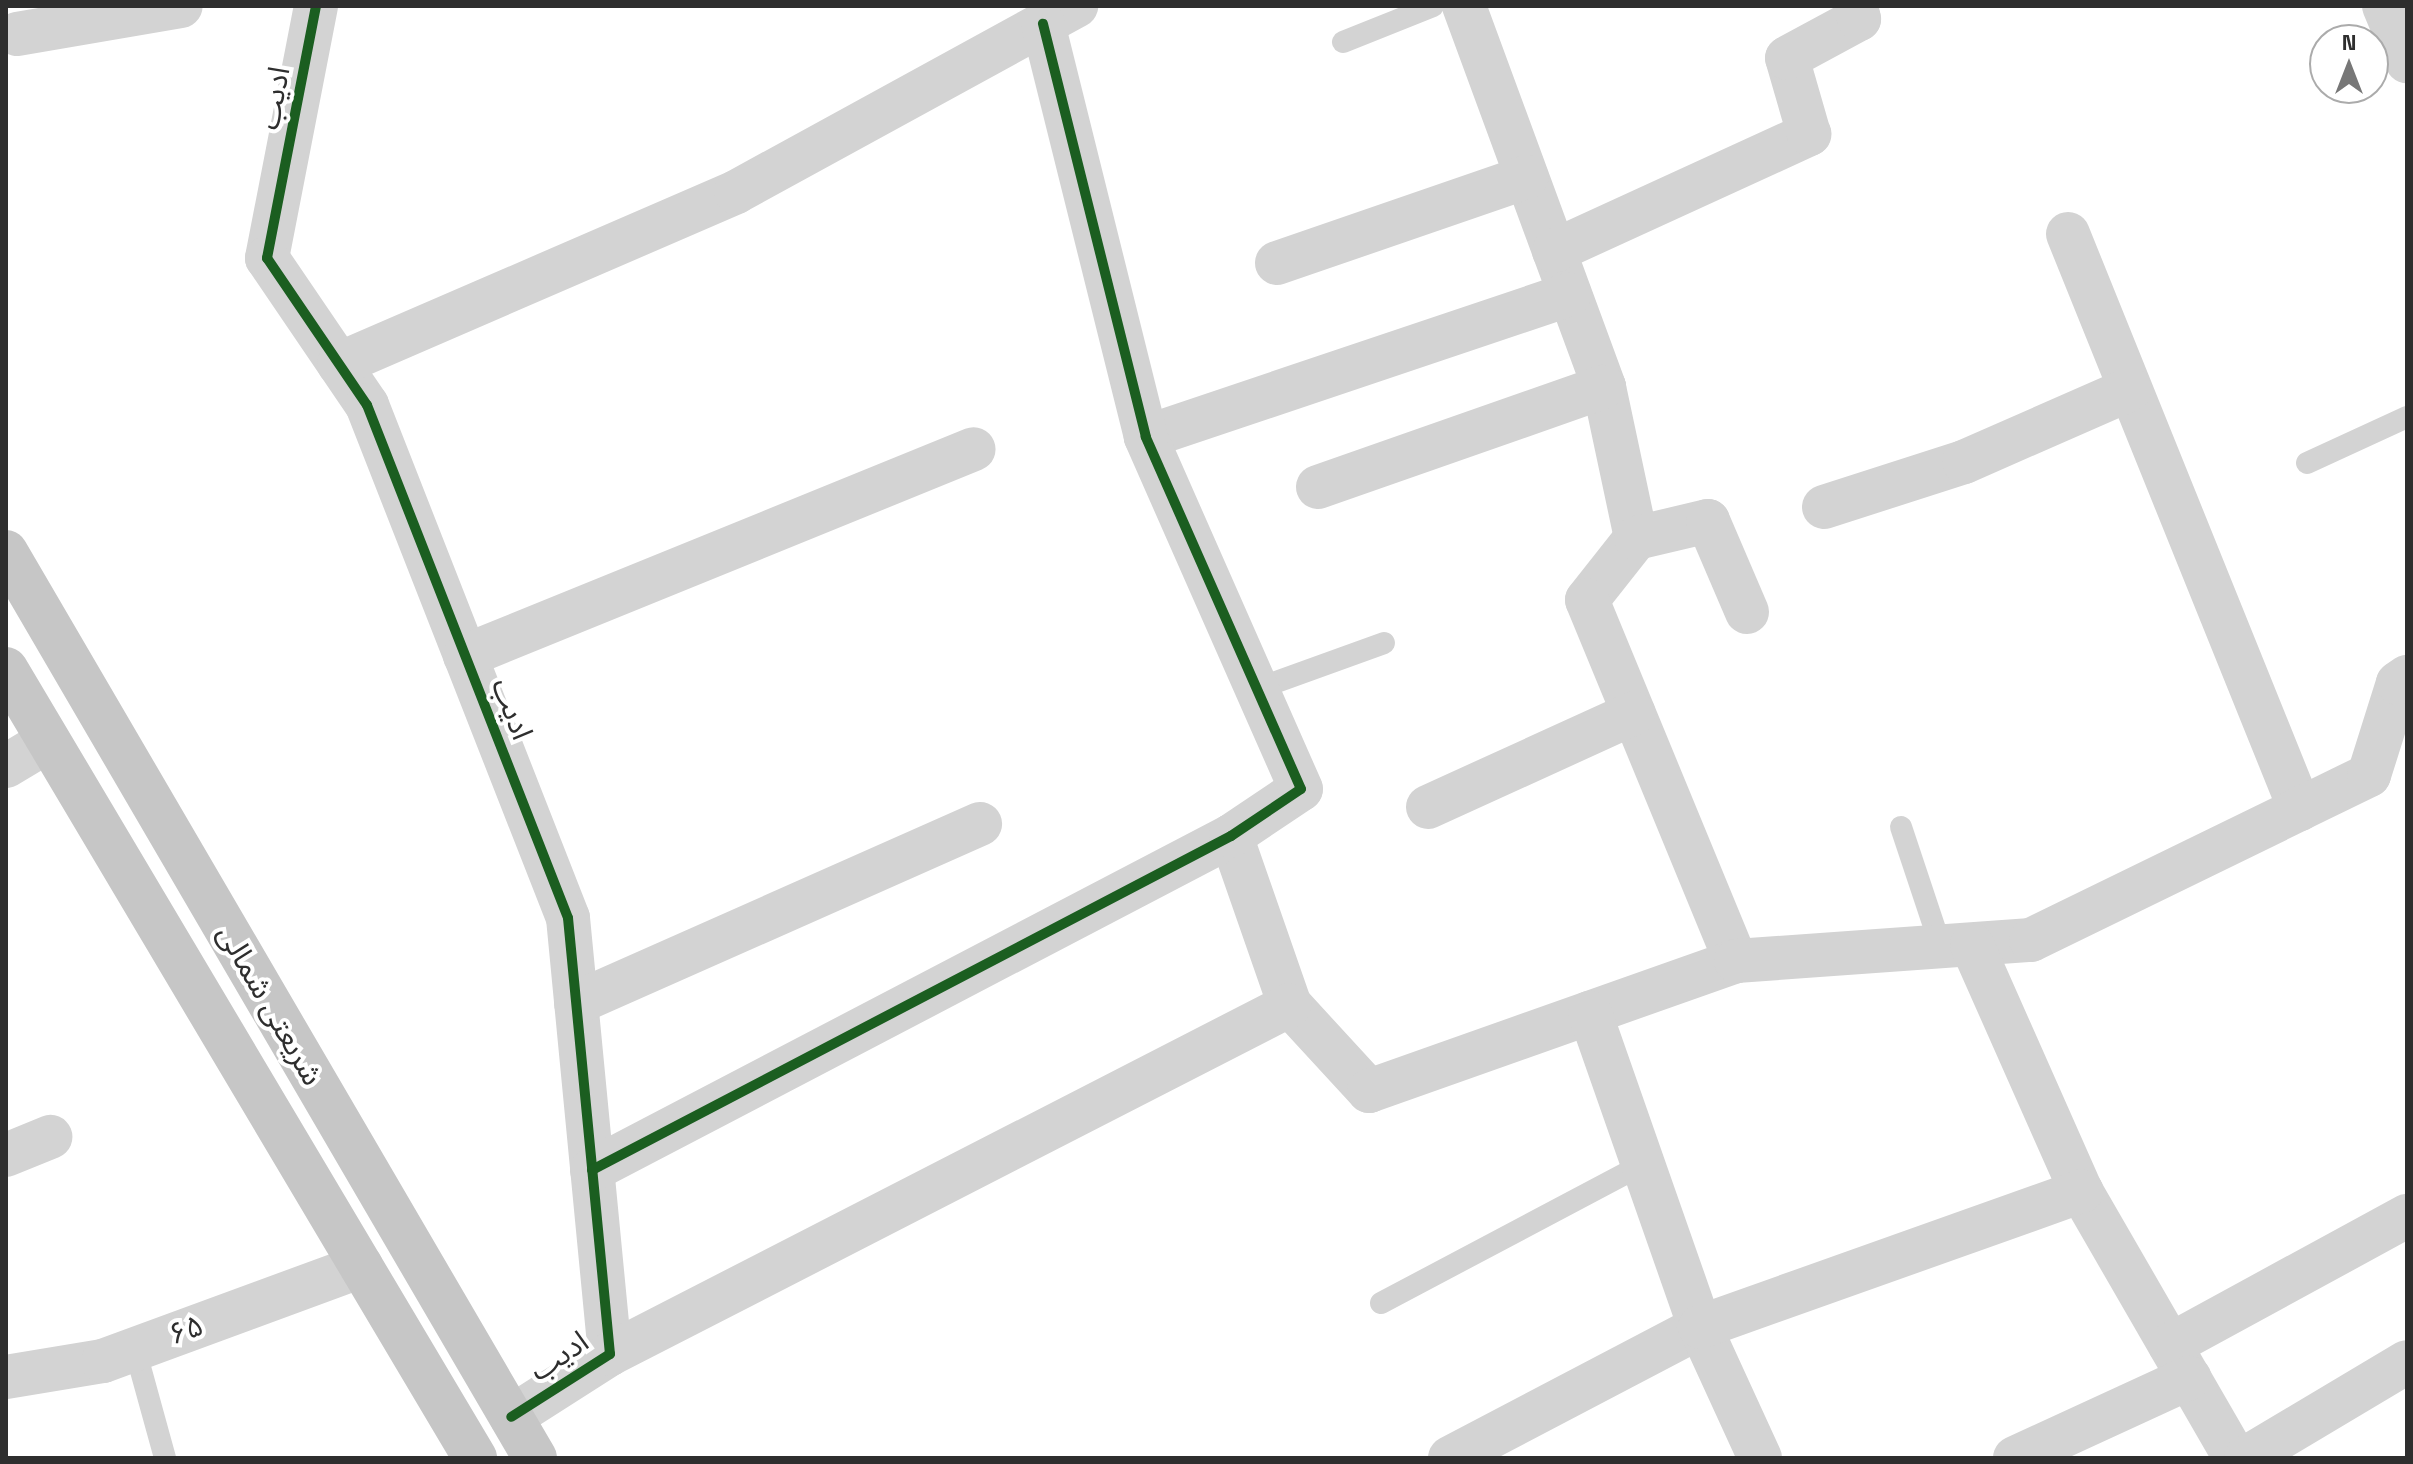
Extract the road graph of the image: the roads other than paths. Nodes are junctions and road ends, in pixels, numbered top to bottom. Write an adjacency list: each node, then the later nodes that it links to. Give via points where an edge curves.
1 (181, 6): 8 (street)
2 (316, 6): 16 (street, ادیب, via 267,258)
3 (1433, 6): 9 (lane)
4 (1464, 6): 11 (street)
5 (1856, 6): 13 (street, via 1859,19 1787,58 1809,134)
6 (2384, 6): 10 (street)
7 (1059, 15): 16 (street, via 736,192); 20 (street)
8 (17, 34)
9 (1343, 42)
10 (2407, 61)
11 (1527, 177): 13 (street); 14 (street)
12 (2068, 234): 18 (street)
13 (1554, 251): 15 (street)
14 (1277, 263)
15 (1570, 294): 17 (street); 20 (street)
16 (339, 364): 29 (street, ادیب, via 367,405)
17 (1604, 387): 23 (street); 25 (street)
18 (2130, 389): 24 (street, via 1964,462); 37 (street)
19 (2407, 417): 22 (lane)
20 (1146, 437): 32 (street)
21 (974, 449): 29 (street)
22 (2307, 463)
23 (1318, 487)
24 (1824, 507)
25 (1636, 538): 27 (street, via 1708,521); 33 (street, via 1587,600)
26 (6, 552): 60 (main road, شریعتی شمالی)
27 (1747, 612)
28 (1384, 643): 32 (lane)
29 (465, 656): 43 (street, ادیب, via 568,918)
30 (6, 669): 34 (main road, شریعتی شمالی)
31 (2407, 677): 37 (street, via 2398,683 2369,775)
32 (1257, 689): 40 (street, via 1301,789)
33 (1634, 713): 36 (street); 42 (street)
34 (48, 741): 35 (street); 52 (main road, شریعتی شمالی)
35 (6, 766)
36 (1428, 807)
37 (2300, 809): 41 (street, via 2031,940)
38 (980, 824): 43 (street)
39 (1901, 827): 41 (lane)
40 (1231, 836): 44 (street); 49 (street)
41 (1957, 946): 42 (street); 50 (street)
42 (1736, 961): 45 (street)
43 (576, 1003): 49 (street, ادیب)
44 (1290, 1005): 45 (street, via 1369,1091); 56 (street)
45 (1590, 1013): 48 (street)
46 (50, 1137): 47 (street)
47 (6, 1155)
48 (1643, 1164): 53 (lane); 54 (street)
49 (592, 1170): 56 (street, ادیب)
50 (2081, 1191): 54 (street); 57 (street)
51 (2407, 1216): 57 (street)
52 (361, 1266): 55 (street, ۶۵); 62 (main road, شریعتی شمالی)
53 (1381, 1303)
54 (1700, 1327): 64 (street); 65 (street)
55 (135, 1349): 59 (street, ۶۵); 61 (lane)
56 (610, 1354): 60 (street, ادیب)
57 (2180, 1362): 66 (street); 67 (street)
58 (2407, 1362): 68 (street)
59 (6, 1377)
60 (511, 1417): 63 (main road, شریعتی شمالی)
61 (165, 1458)
62 (475, 1458)
63 (535, 1458)
64 (1450, 1458)
65 (1760, 1458)
66 (2017, 1458)
67 (2235, 1458)
68 (2246, 1458)

